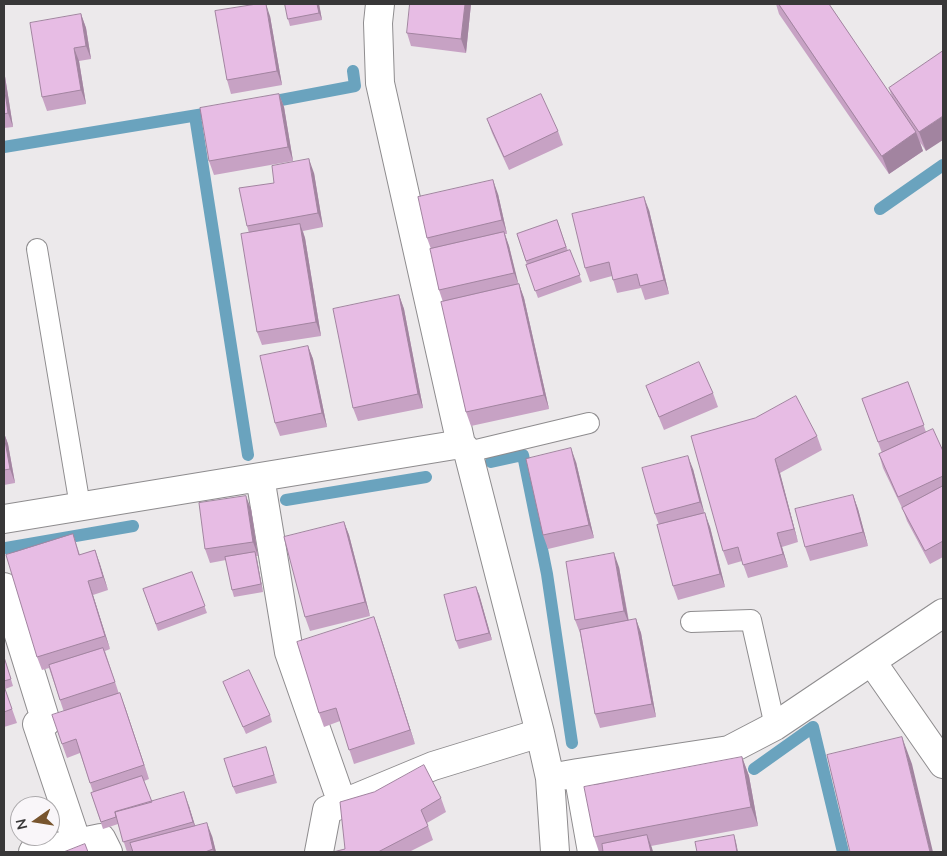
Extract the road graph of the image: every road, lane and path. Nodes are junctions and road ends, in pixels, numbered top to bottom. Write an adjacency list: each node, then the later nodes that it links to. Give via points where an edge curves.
1 (380, 4): 4 (street, via 380,83)
2 (37, 249): 6 (lane)
3 (588, 423): 4 (lane)
4 (464, 448): 5 (street); 13 (street)
5 (260, 477): 6 (street); 17 (street, via 289,652)
6 (80, 506): 7 (street)
7 (4, 519)
8 (4, 587): 18 (street, via 46,722 37,724)
9 (943, 613): 11 (street)
10 (691, 622): 12 (lane, via 751,620)
11 (872, 662): 12 (street); 14 (street)
12 (775, 726): 15 (street, via 729,750)
13 (540, 734): 16 (street); 17 (street, via 433,766)
14 (943, 764)
15 (578, 773): 16 (street); 23 (street)
16 (550, 778): 22 (street)
17 (342, 803): 21 (street, via 327,810)
18 (77, 844): 19 (street); 20 (street, via 101,838)
19 (34, 852)
20 (108, 852)
21 (319, 852)
22 (554, 852)
23 (592, 852)

